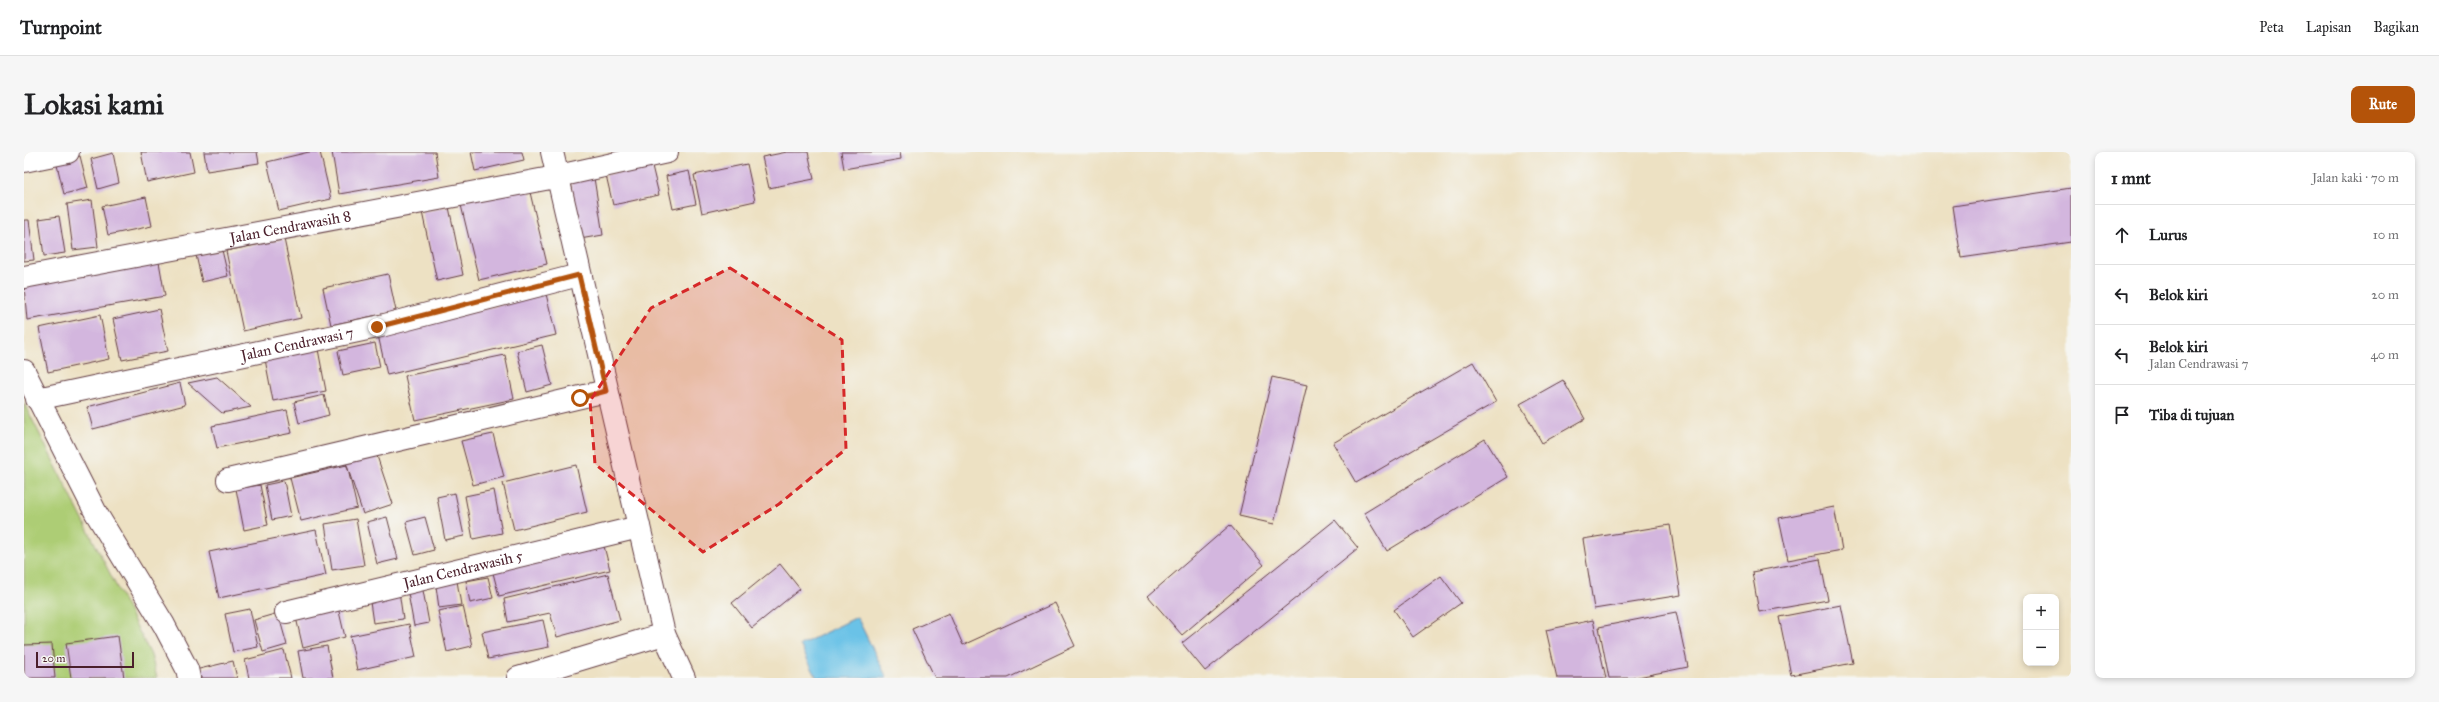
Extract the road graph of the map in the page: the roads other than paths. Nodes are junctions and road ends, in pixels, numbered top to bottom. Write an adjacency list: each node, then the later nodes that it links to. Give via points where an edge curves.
1 (68, 152): 4 (street)
2 (552, 152): 5 (street)
3 (667, 152): 5 (street, Jalan Cendrawasih 8)
4 (24, 161)
5 (557, 176): 6 (street); 7 (street, Jalan Cendrawasih 8)
6 (579, 275): 9 (street); 10 (street, Jalan Cendrawasi 7, via 377,327)
7 (24, 278)
8 (24, 371): 10 (street)
9 (606, 391): 11 (street); 12 (street)
10 (37, 399): 16 (street, via 96,513 164,625 187,669)
11 (228, 480)
12 (639, 527): 13 (street, Jalan Cendrawasih 5); 14 (street)
13 (286, 612)
14 (664, 634): 15 (street); 17 (street)
15 (528, 676)
16 (189, 678)
17 (684, 678)

